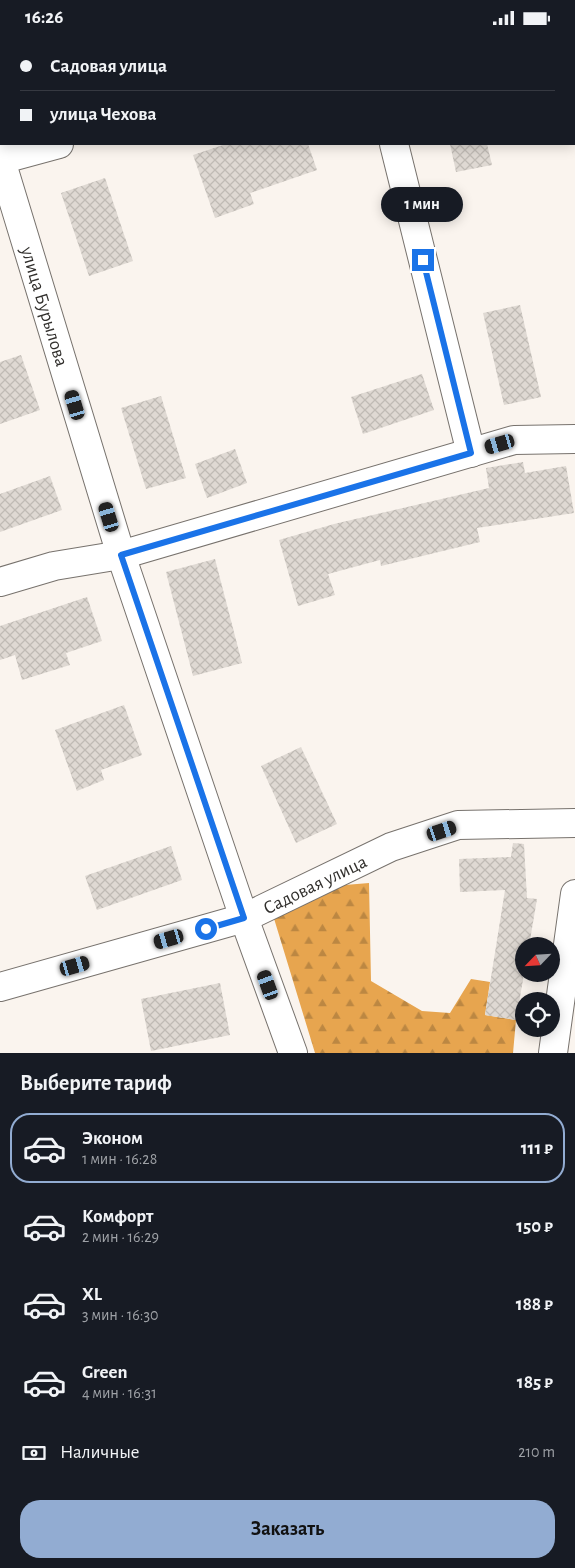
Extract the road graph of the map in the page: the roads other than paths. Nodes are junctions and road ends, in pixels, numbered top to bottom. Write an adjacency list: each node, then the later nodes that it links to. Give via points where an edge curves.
1 (55, 145): 3 (street)
2 (394, 145): 5 (street)
3 (0, 159): 6 (street, улица Бурылова)
4 (575, 439): 5 (street, via 514,440)
5 (471, 453): 6 (street)
6 (121, 555): 7 (street, via 54,566); 10 (street, улица Бурылова)
7 (0, 582)
8 (575, 823): 10 (street, Садовая улица, via 458,825 391,847)
9 (575, 894): 13 (street)
10 (244, 918): 11 (street, Садовая улица); 12 (street, улица Бурылова)
11 (0, 987)
12 (293, 1053)
13 (553, 1053)

